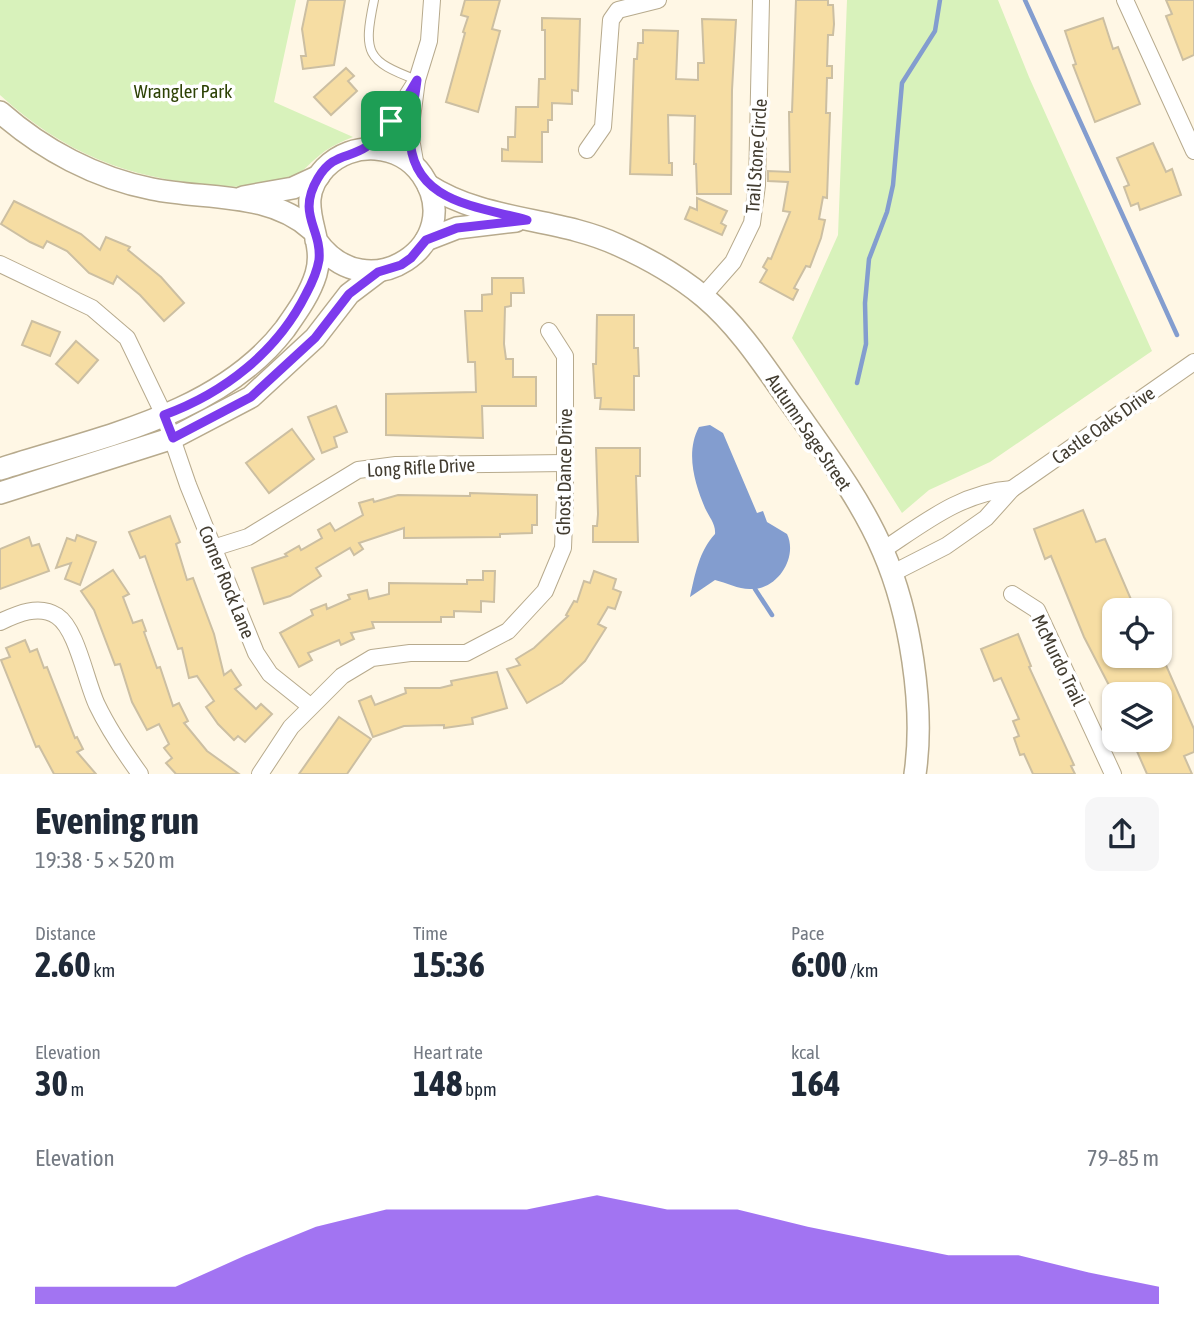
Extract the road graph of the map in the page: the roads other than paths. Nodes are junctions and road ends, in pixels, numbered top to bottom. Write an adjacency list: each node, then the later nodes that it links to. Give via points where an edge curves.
1 (374, 0): 6 (lane, via 367,36 372,56)
2 (432, 0): 6 (street, via 429,41)
3 (659, 0): 10 (street, via 618,10 611,20 603,127)
4 (761, 0): 20 (street, Trail Stone Circle, via 758,185 751,223 733,262)
5 (1125, 0): 8 (street)
6 (417, 80): 9 (street, via 391,121); 13 (street, via 410,133)
7 (0, 112): 14 (street, via 54,152 108,177 152,189)
8 (1187, 118): 11 (street)
9 (363, 149): 12 (street, via 338,158); 13 (street, via 392,152)
10 (587, 150)
11 (1194, 151)
12 (319, 176): 14 (street, via 293,188); 16 (street, via 309,202)
13 (422, 176): 15 (street, Autumn Sage Street, via 460,203); 17 (street, via 433,213)
14 (238, 198): 16 (street, via 297,218)
15 (527, 220): 17 (street, Autumn Sage Street, via 457,228); 20 (street, Autumn Sage Street, via 621,246)
16 (314, 235): 19 (street, via 342,265); 23 (street, via 319,252 316,274 298,312 270,348 227,383)
17 (426, 240): 19 (street, via 401,265)
18 (0, 264): 23 (street, Corner Rock Lane, via 92,308 117,328 135,352)
19 (378, 272): 24 (street, via 349,294 315,338 251,397)
20 (703, 296): 30 (street, Autumn Sage Street, via 734,326 769,372 852,494)
21 (549, 331): 25 (street, Ghost Dance Drive, via 565,356)
22 (1194, 362): 27 (street, Castle Oaks Drive)
23 (164, 415): 24 (street, Corner Rock Lane); 26 (street)
24 (173, 438): 28 (street); 29 (street, Corner Rock Lane)
25 (565, 463): 29 (street, Long Rifle Drive, via 396,465 358,470 248,537); 34 (street, Ghost Dance Drive, via 563,548 545,591 508,631 466,653 372,658 342,676)
26 (0, 468)
27 (1012, 489): 30 (street, Castle Oaks Drive, via 959,500); 31 (street, Castle Oaks Drive, via 986,518)
28 (0, 493)
29 (214, 548): 34 (street, Corner Rock Lane, via 256,653 270,674)
30 (883, 550): 31 (street, Autumn Sage Street)
31 (891, 574): 37 (street, Autumn Sage Street, via 913,668)
32 (1012, 594): 38 (street, McMurdo Trail, via 1038,610)
33 (0, 622): 35 (street, via 36,609 58,616 73,637 112,734)
34 (310, 706): 36 (street, Ghost Dance Drive)
35 (140, 774)
36 (260, 774)
37 (915, 774)
38 (1113, 774)

